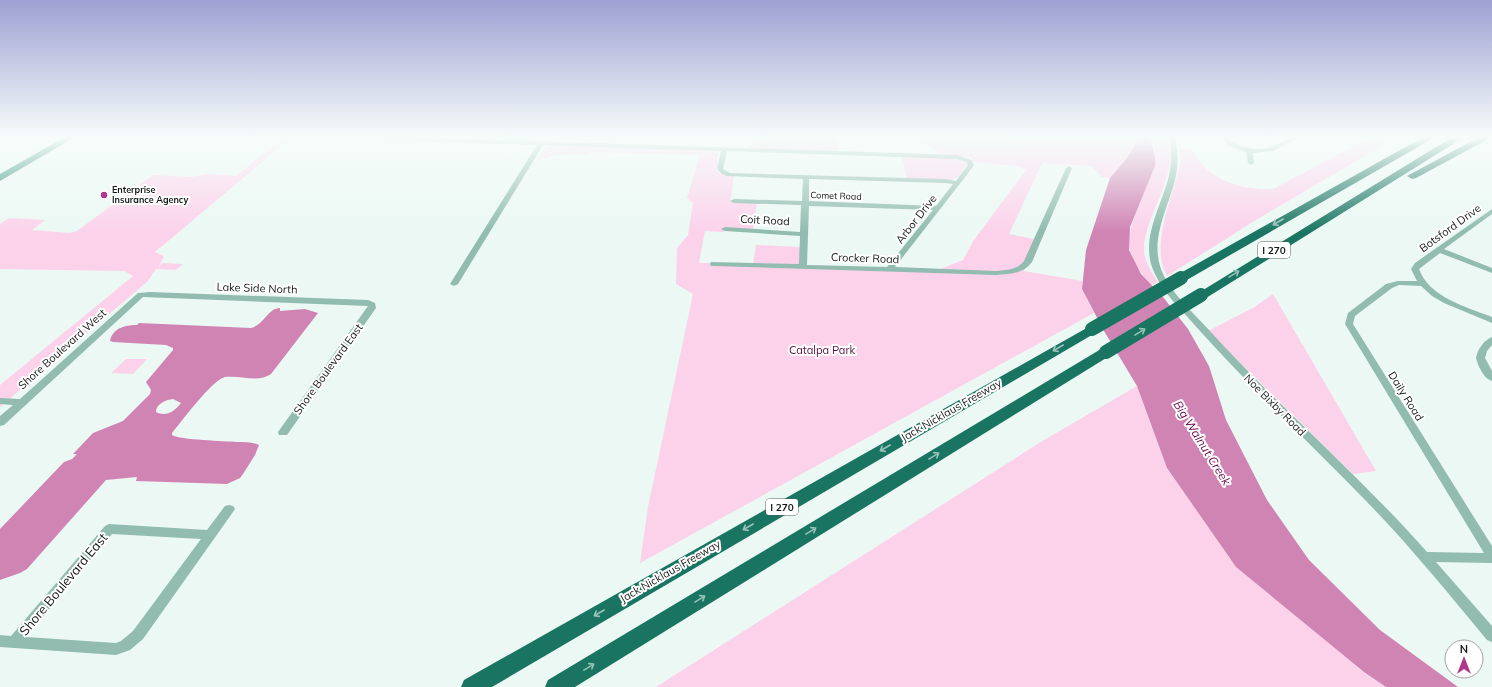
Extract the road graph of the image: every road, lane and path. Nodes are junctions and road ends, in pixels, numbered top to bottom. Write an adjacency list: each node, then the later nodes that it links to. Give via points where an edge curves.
1 (16, 168): 12 (main road)
2 (526, 168): 27 (street)
3 (720, 168): 11 (street, via 729,175)
4 (970, 168): 13 (street, Arbor Drive)
5 (1069, 168): 25 (street, Crocker Road, via 1028,262 1023,267 1015,271 996,273)
6 (1174, 168): 40 (street, Noe Bixby Road, via 1153,245 1160,275 1258,388 1371,499)
7 (1357, 168): 15 (highway, via 1319,190)
8 (1374, 168): 15 (highway, Jack Nicklaus Freeway / I 270)
9 (1409, 168): 17 (highway, I 270)
10 (1427, 168): 17 (highway)
11 (806, 177): 13 (street); 16 (street)
12 (0, 178)
13 (957, 183): 18 (street, Arbor Drive)
14 (734, 201): 16 (street, Comet Road)
15 (1311, 203): 45 (highway, Jack Nicklaus Freeway / I 270, one-way to 45, bridge)
16 (805, 204): 18 (street, Comet Road); 21 (street)
17 (1348, 206): 46 (highway, I 270, one-way to 17, bridge)
18 (938, 208): 25 (street, Arbor Drive)
19 (1492, 211): 22 (street, Botsford Drive)
20 (725, 230): 21 (street, Coit Road)
21 (804, 234): 24 (street)
22 (1438, 250): 26 (street); 28 (street, Botsford Drive, via 1415,269)
23 (714, 264): 24 (street, Crocker Road)
24 (803, 266): 25 (street, Crocker Road)
25 (889, 270)
26 (1492, 271)
27 (454, 284)
28 (1421, 284): 31 (street, via 1448,301); 41 (street, Daily Road, via 1389,286 1350,315 1349,324)
29 (141, 295): 30 (street, Lake Side North); 35 (street, Shore Boulevard West)
30 (372, 305): 37 (street, Shore Boulevard East)
31 (1492, 320)
32 (1492, 340): 33 (street, via 1481,352 1480,357)
33 (1492, 378)
34 (0, 401): 35 (street)
35 (22, 402): 36 (street, Shore Boulevard West)
36 (0, 422)
37 (282, 432)
38 (229, 509): 39 (street)
39 (209, 535): 44 (street, Shore Boulevard East, via 109,529); 44 (street, via 138,634 125,646 116,649)
40 (1424, 557): 41 (street); 42 (street, Noe Bixby Road)
41 (1492, 557)
42 (1492, 636)
43 (0, 641): 44 (street)
44 (14, 642)
45 (472, 687)
46 (556, 687)

